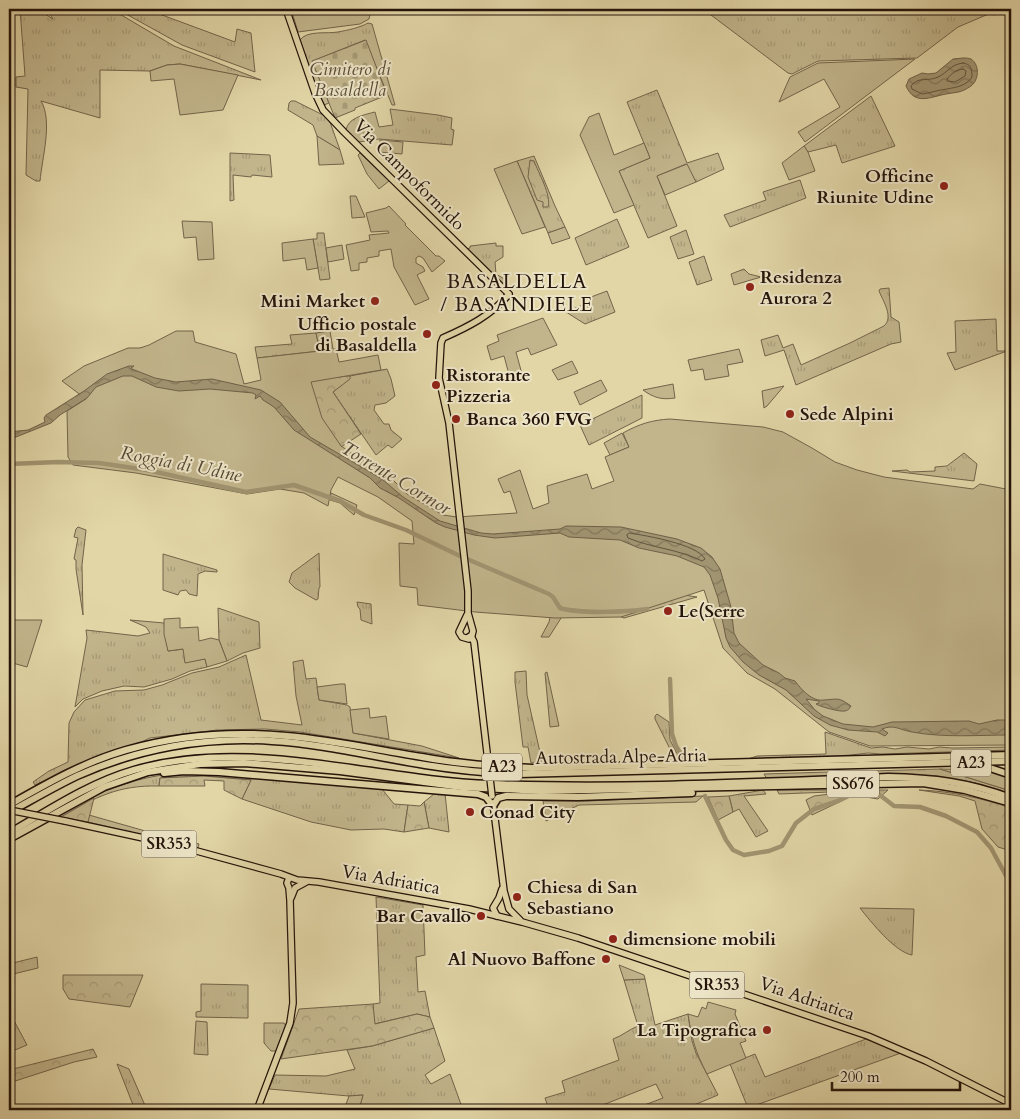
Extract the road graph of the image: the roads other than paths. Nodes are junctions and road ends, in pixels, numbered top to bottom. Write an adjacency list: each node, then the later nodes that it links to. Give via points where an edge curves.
1 (286, 9): 2 (main road, Via Campoformido, via 309,81 323,110 509,294 484,317 444,338 441,343 439,375 449,423)
2 (468, 612): 3 (main road); 4 (main road)
3 (462, 625): 4 (main road); 5 (main road, via 459,634 463,638)
4 (471, 627): 5 (main road, via 473,631)
5 (469, 637): 17 (main road, bridge, via 475,651)
6 (1011, 755): 16 (highway, Autostrada Alpe-Adria / A23, via 532,768 469,764 302,737 228,734 178,739 123,751 65,775)
7 (1011, 761): 8 (highway, Autostrada Alpe-Adria / A23)
8 (931, 764): 9 (highway, via 981,767); 18 (highway, Autostrada Alpe-Adria / A23, via 519,774 463,770 284,742 231,740 149,752 110,763)
9 (1011, 775)
10 (132, 777): 12 (highway, A23, via 173,767 244,763 340,771 430,784); 17 (highway, A23, via 184,771 236,773 478,794 486,797); 20 (highway, A23, via 104,787)
11 (693, 786): 12 (highway, SS676); 13 (highway, SS676); 14 (highway, SS676, via 888,777 934,778 960,782)
12 (498, 787): 19 (highway, A23, via 342,766 245,758 200,758 132,770)
13 (753, 787): 15 (highway, SS676, via 923,783); 17 (highway, via 614,796 506,796 498,798)
14 (1011, 798)
15 (1011, 803)
16 (9, 804)
17 (493, 806): 23 (main road)
18 (9, 811): 21 (main road, Via Adriatica / SR353, bridge, via 143,837)
19 (9, 832)
20 (9, 839)
21 (272, 871): 22 (main road, Via Adriatica / SR353); 22 (main road, Via Adriatica / SR353, via 294,878)
22 (293, 885): 26 (main road, Via Adriatica / SR353, via 308,881); 30 (main road, via 290,900 294,1004)
23 (502, 885): 24 (main road); 25 (main road)
24 (495, 905): 25 (main road, SR353, via 501,901); 26 (main road, Via Adriatica / SR353, via 486,909); 27 (main road, via 494,912)
25 (509, 907): 27 (main road, via 508,914); 28 (main road, Via Adriatica / SR353)
26 (469, 909): 27 (main road, Via Adriatica / SR353)
27 (499, 917): 28 (main road, Via Adriatica / SR353)
28 (522, 922): 29 (main road, Via Adriatica / SR353, via 859,1033)
29 (1011, 1104)
30 (257, 1110)

